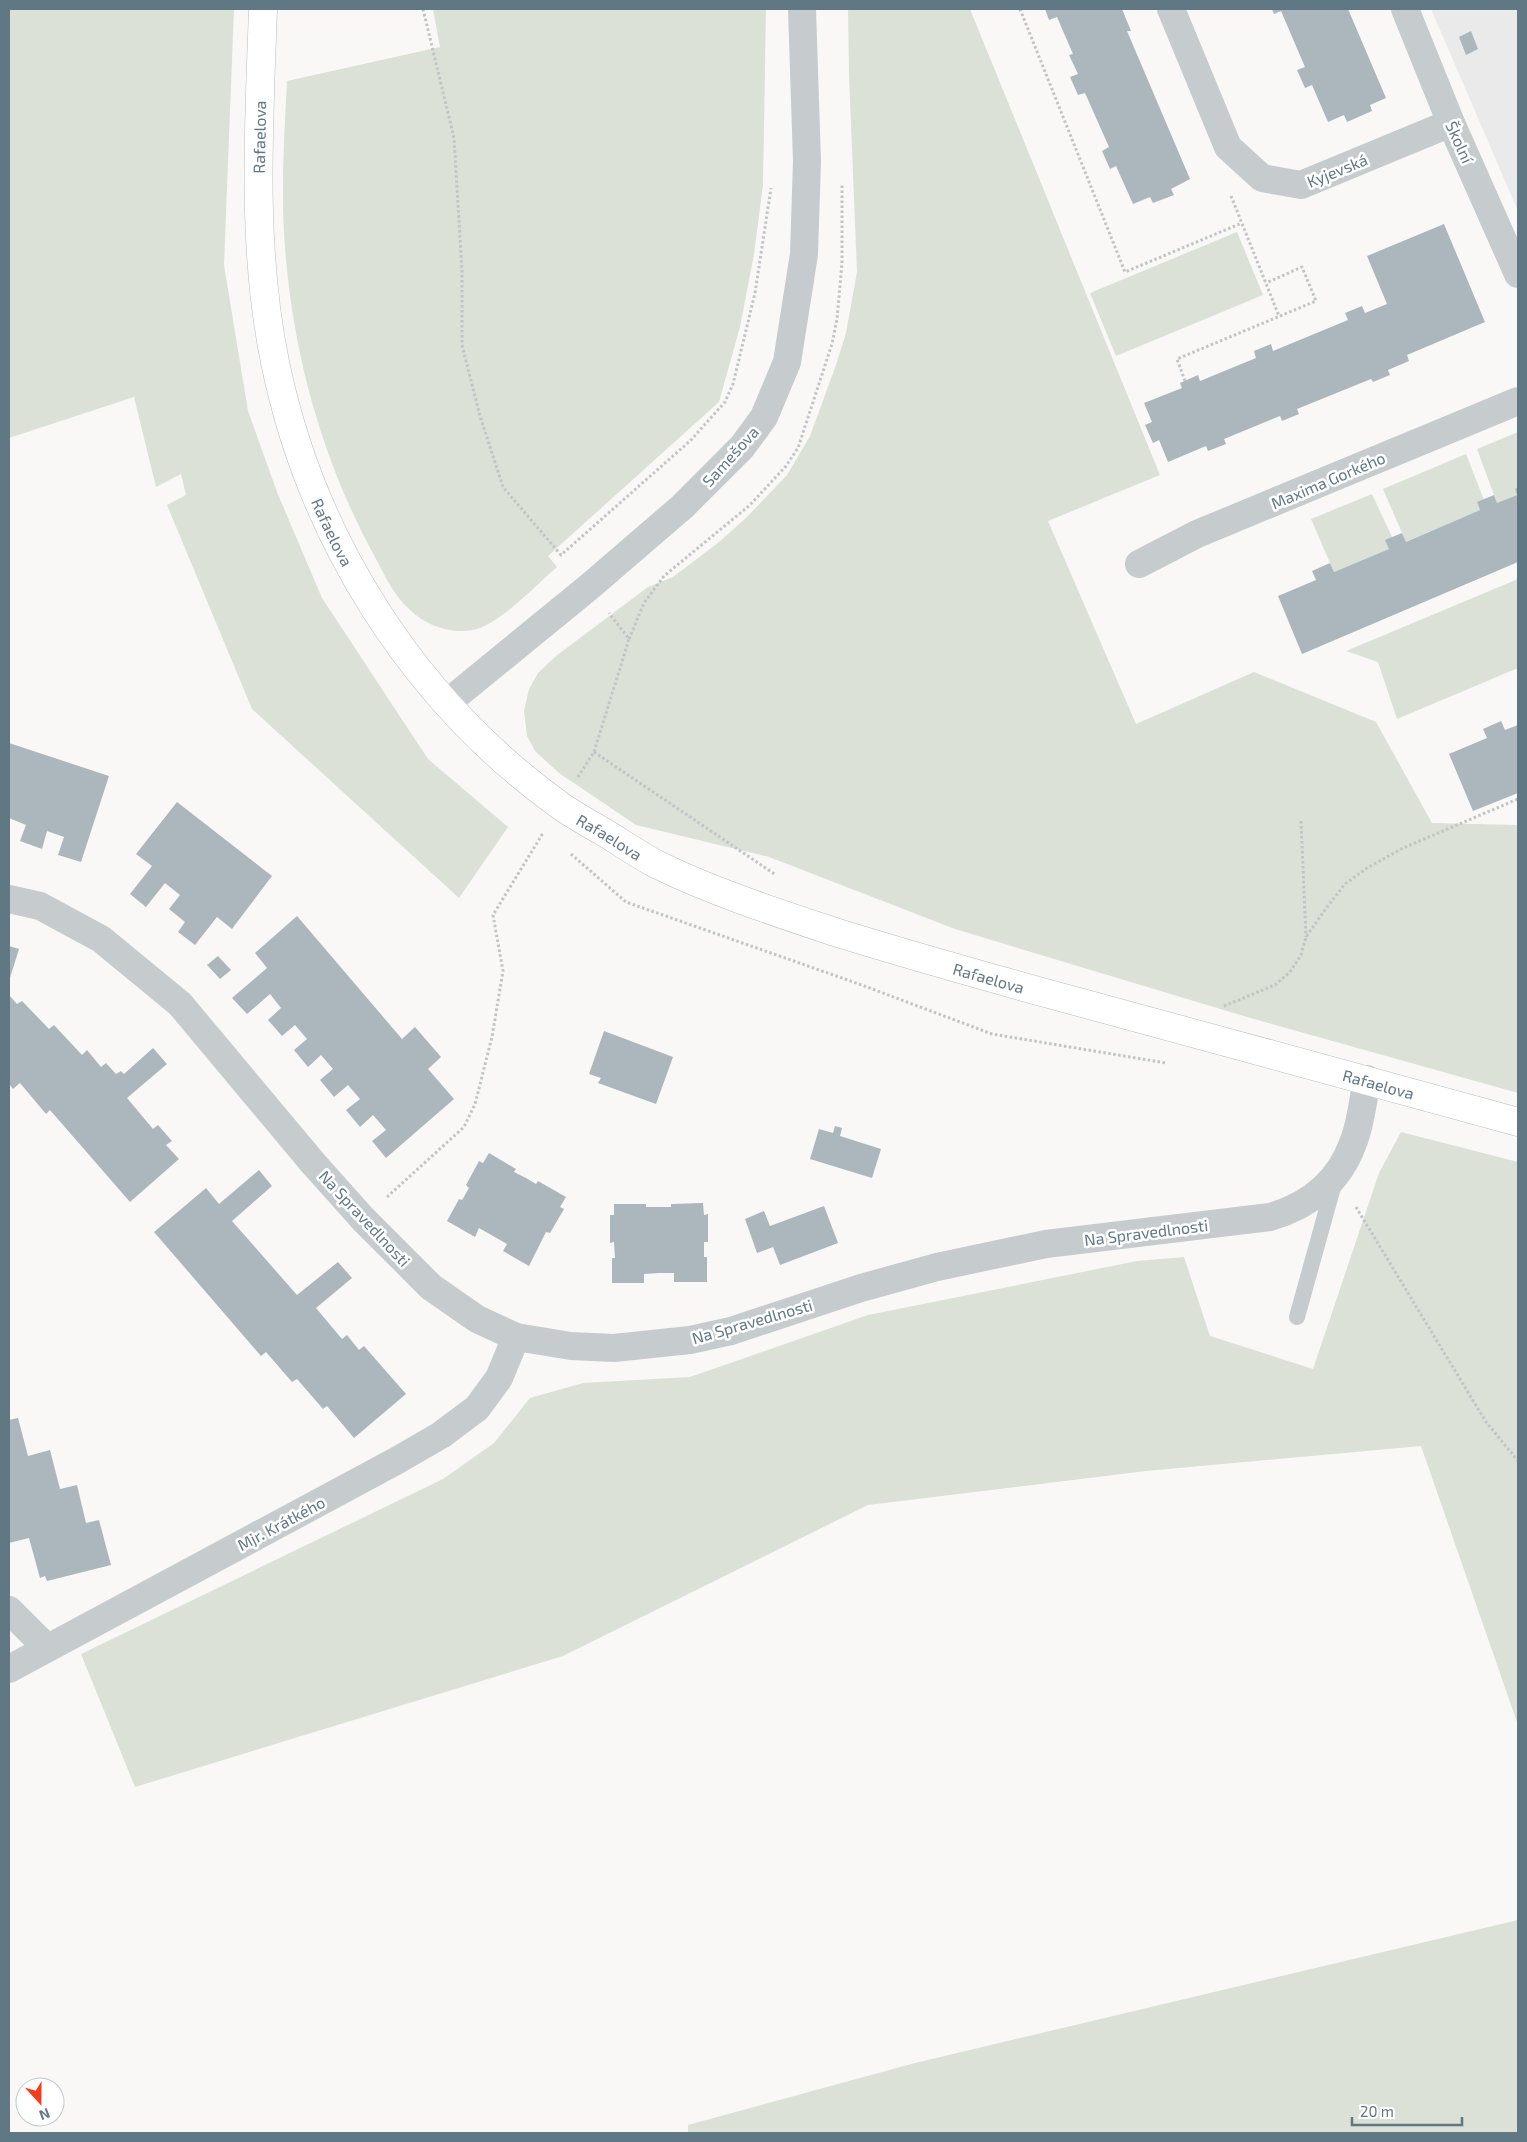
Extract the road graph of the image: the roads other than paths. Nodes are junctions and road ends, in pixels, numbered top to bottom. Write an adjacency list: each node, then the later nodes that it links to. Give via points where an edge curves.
1 (263, 9): 9 (main road, Rafaelova, via 260,233 266,314 285,404 311,485 355,577 386,627)
2 (802, 9): 9 (street, Samešova, via 807,161 804,254 787,362 764,417 742,447 682,507)
3 (1171, 9): 5 (street, Kyjevská, via 1228,147 1262,178 1301,185)
4 (1405, 9): 5 (street, Školní)
5 (1451, 123): 6 (street, Školní)
6 (1518, 274)
7 (1518, 401): 8 (street, Maxima Gorkého, via 1197,534)
8 (1139, 564)
9 (447, 703): 11 (main road, Rafaelova, via 509,764 561,806 655,864 760,908 919,958)
10 (9, 899): 15 (street, Na Spravedlnosti, via 40,906 101,939 180,1004 313,1163 431,1287 477,1319)
11 (1367, 1079): 12 (main road, Rafaelova); 13 (street, Na Spravedlnosti, via 1354,1143)
12 (1518, 1122)
13 (1337, 1176): 14 (lane); 15 (street, Na Spravedlnosti, via 1299,1206 1270,1217 1046,1244 937,1267 731,1331 690,1340 614,1348 571,1346)
14 (1297, 1317)
15 (516, 1337): 17 (street, Mjr. Krátkého, via 499,1378 477,1408 441,1435)
16 (9, 1610): 17 (street)
17 (47, 1648): 18 (street, Mjr. Krátkého)
18 (9, 1669)

